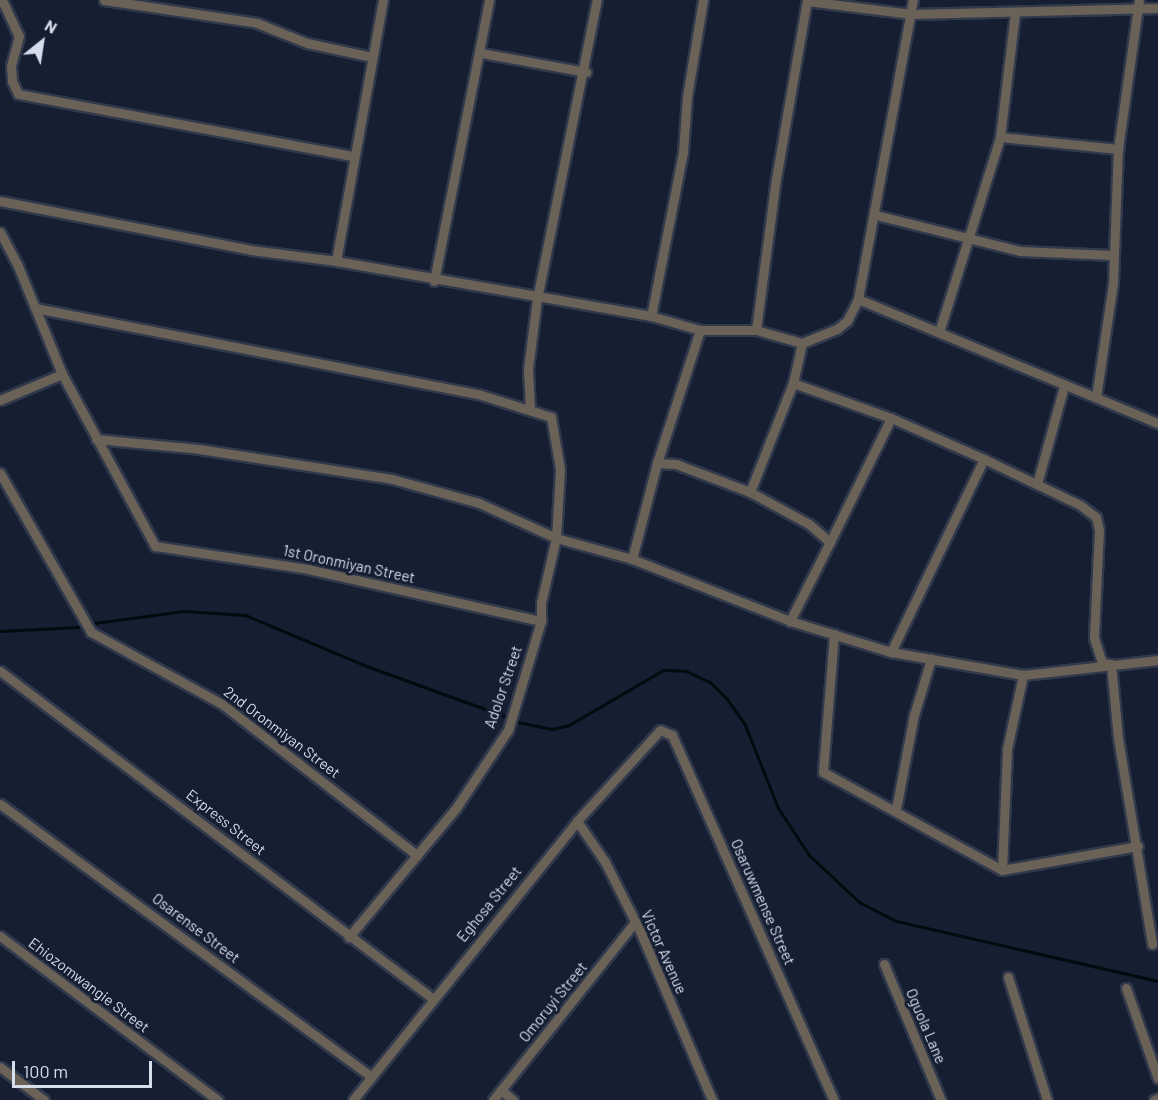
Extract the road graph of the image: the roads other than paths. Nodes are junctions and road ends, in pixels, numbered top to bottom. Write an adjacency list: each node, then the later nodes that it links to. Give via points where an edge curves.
1 (2, 0): 19 (street, via 19,36 11,66 18,94)
2 (104, 0): 15 (street, via 257,23 307,43)
3 (383, 0): 15 (street)
4 (489, 0): 14 (street)
5 (597, 0): 16 (street)
6 (704, 0): 30 (street, via 687,97 683,152)
7 (913, 0): 13 (street)
8 (1026, 0): 12 (street)
9 (807, 1): 13 (street); 32 (street, via 776,179)
10 (1138, 5): 11 (street); 12 (street); 18 (street)
11 (1158, 8)
12 (1020, 12): 13 (street); 17 (street)
13 (911, 14): 21 (street)
14 (481, 53): 16 (street); 26 (street)
15 (372, 57): 19 (street)
16 (586, 72): 27 (street)
17 (1000, 137): 18 (street); 23 (street)
18 (1118, 148): 24 (street)
19 (353, 156): 25 (street)
20 (0, 201): 25 (street, via 251,250)
21 (876, 215): 23 (street); 28 (street)
22 (0, 232): 29 (street)
23 (969, 238): 24 (street, via 1020,251); 33 (street)
24 (1113, 255): 38 (street, via 1110,310)
25 (336, 261): 26 (street)
26 (434, 281): 27 (street)
27 (537, 298): 30 (street); 40 (street, via 528,369)
28 (858, 299): 33 (street); 34 (street, via 847,321 837,329)
29 (35, 308): 35 (street); 40 (street, via 477,394)
30 (651, 316): 31 (street)
31 (700, 330): 32 (street); 45 (street)
32 (756, 330): 34 (street)
33 (939, 332): 37 (street)
34 (802, 343): 36 (street)
35 (62, 374): 39 (street); 43 (street)
36 (793, 383): 41 (street); 48 (street)
37 (1064, 386): 38 (street); 47 (street)
38 (1096, 397): 42 (street)
39 (0, 399)
40 (530, 409): 49 (street, Adolor Street, via 551,417 560,469)
41 (891, 418): 44 (street); 50 (street)
42 (1158, 423)
43 (96, 439): 49 (street, via 199,449 392,479 479,502); 52 (street, 1st Oronmiyan Street, via 151,542 308,568)
44 (984, 459): 47 (street); 55 (street)
45 (657, 463): 48 (street, via 676,464); 51 (street)
46 (0, 472): 66 (street, 2nd Oronmiyan Street, via 91,632 222,704)
47 (1037, 484): 58 (street, via 1090,511 1099,522 1094,638 1102,663)
48 (750, 492): 50 (street, via 809,524)
49 (556, 538): 51 (street); 52 (street, Adolor Street, via 541,603)
50 (830, 542): 53 (street)
51 (632, 559): 53 (street)
52 (541, 621): 66 (street, Adolor Street, via 508,730 456,808)
53 (790, 621): 54 (street)
54 (834, 634): 55 (street); 63 (street, via 823,772)
55 (891, 652): 56 (street)
56 (931, 659): 60 (street); 63 (street, via 914,715)
57 (1158, 660): 58 (street)
58 (1111, 664): 60 (street); 65 (street, via 1118,738)
59 (0, 671): 70 (street, Express Street, via 118,757)
60 (1023, 675): 67 (street, via 1007,749)
61 (654, 732): 64 (street, Eghosa Street); 86 (street, Osaruwmense Street, via 672,735)
62 (0, 804): 77 (street, Osarense Street)
63 (896, 809): 67 (street)
64 (577, 821): 68 (street, Victor Avenue); 75 (street, Eghosa Street)
65 (1138, 846): 67 (street); 71 (street)
66 (417, 855): 70 (street, Adolor Street)
67 (1002, 870)
68 (635, 922): 79 (street, Omoruyi Street); 85 (street, Victor Avenue)
69 (0, 936): 81 (street, Ehiozomwangie Street)
70 (349, 937): 75 (street, Express Street)
71 (1152, 944)
72 (884, 964): 87 (street, Oguola Lane)
73 (1008, 977): 88 (street)
74 (1126, 988): 78 (street)
75 (432, 998): 77 (street, Eghosa Street)
76 (0, 1067): 80 (street)
77 (372, 1077): 82 (street, Eghosa Street)
78 (1158, 1079)
79 (501, 1090): 83 (street, Omoruyi Street); 84 (street)
80 (44, 1100)
81 (218, 1100)
82 (353, 1100)
83 (494, 1100)
84 (513, 1100)
85 (712, 1100)
86 (834, 1100)
87 (941, 1100)
88 (1047, 1100)

